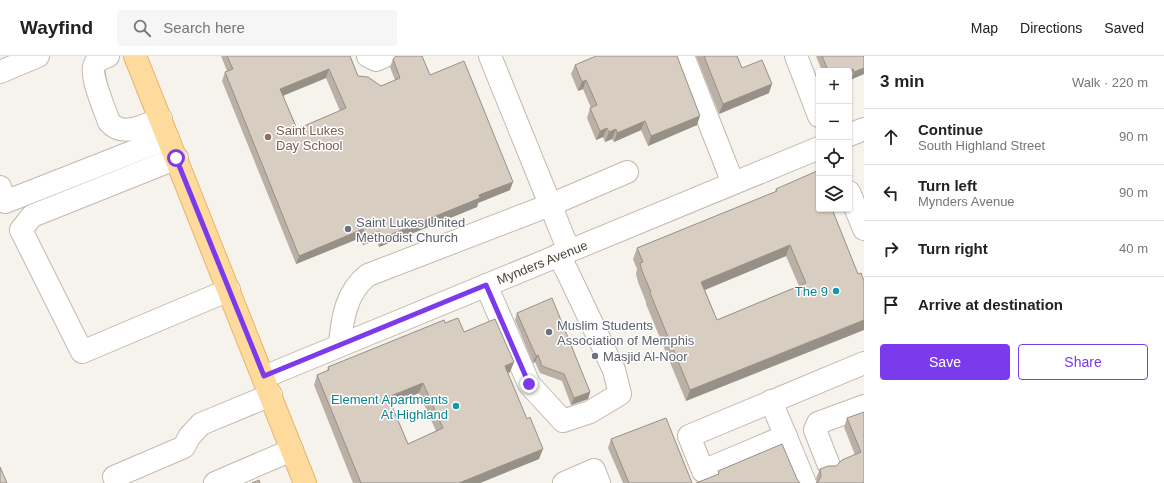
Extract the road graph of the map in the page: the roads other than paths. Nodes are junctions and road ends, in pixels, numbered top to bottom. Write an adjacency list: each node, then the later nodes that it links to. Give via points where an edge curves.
1 (38, 56): 9 (street)
2 (108, 56): 11 (street, via 94,65 93,73 109,122 122,130)
3 (135, 56): 11 (main road)
4 (368, 56): 5 (street, via 376,60)
5 (385, 56)
6 (490, 56): 20 (street)
7 (683, 56): 17 (street)
8 (796, 56): 10 (street)
9 (0, 72)
10 (816, 108)
11 (165, 129): 15 (main road); 18 (street, via 5,202)
12 (864, 129): 13 (street)
13 (852, 134)
14 (816, 149): 17 (street, Mynders Avenue)
15 (176, 158): 24 (main road); 24 (street, via 32,216 21,230 82,352)
16 (627, 172): 20 (street)
17 (733, 183): 22 (street, Mynders Avenue)
18 (0, 187)
19 (852, 199): 21 (street)
20 (550, 205): 22 (street); 25 (street, via 368,275 357,284 342,319)
21 (864, 229)
22 (564, 253): 23 (street, Mynders Avenue); 23 (street, via 567,271 614,370 620,394 590,412 563,421 529,384)
23 (486, 285): 25 (street, Mynders Avenue)
24 (229, 290): 27 (main road)
25 (340, 345): 27 (street, Mynders Avenue)
26 (864, 362): 28 (street)
27 (268, 386): 31 (main road); 33 (street, Mynders Avenue, via 201,424 184,447)
28 (771, 401): 30 (street); 30 (street, via 689,436 703,471)
29 (864, 406): 32 (street, via 818,423 815,430)
30 (787, 440): 38 (street)
31 (292, 450): 34 (street); 35 (main road)
32 (828, 463)
33 (114, 477)
34 (215, 483)
35 (305, 483)
36 (564, 483): 37 (street, via 594,470)
37 (599, 483)
38 (805, 483)

